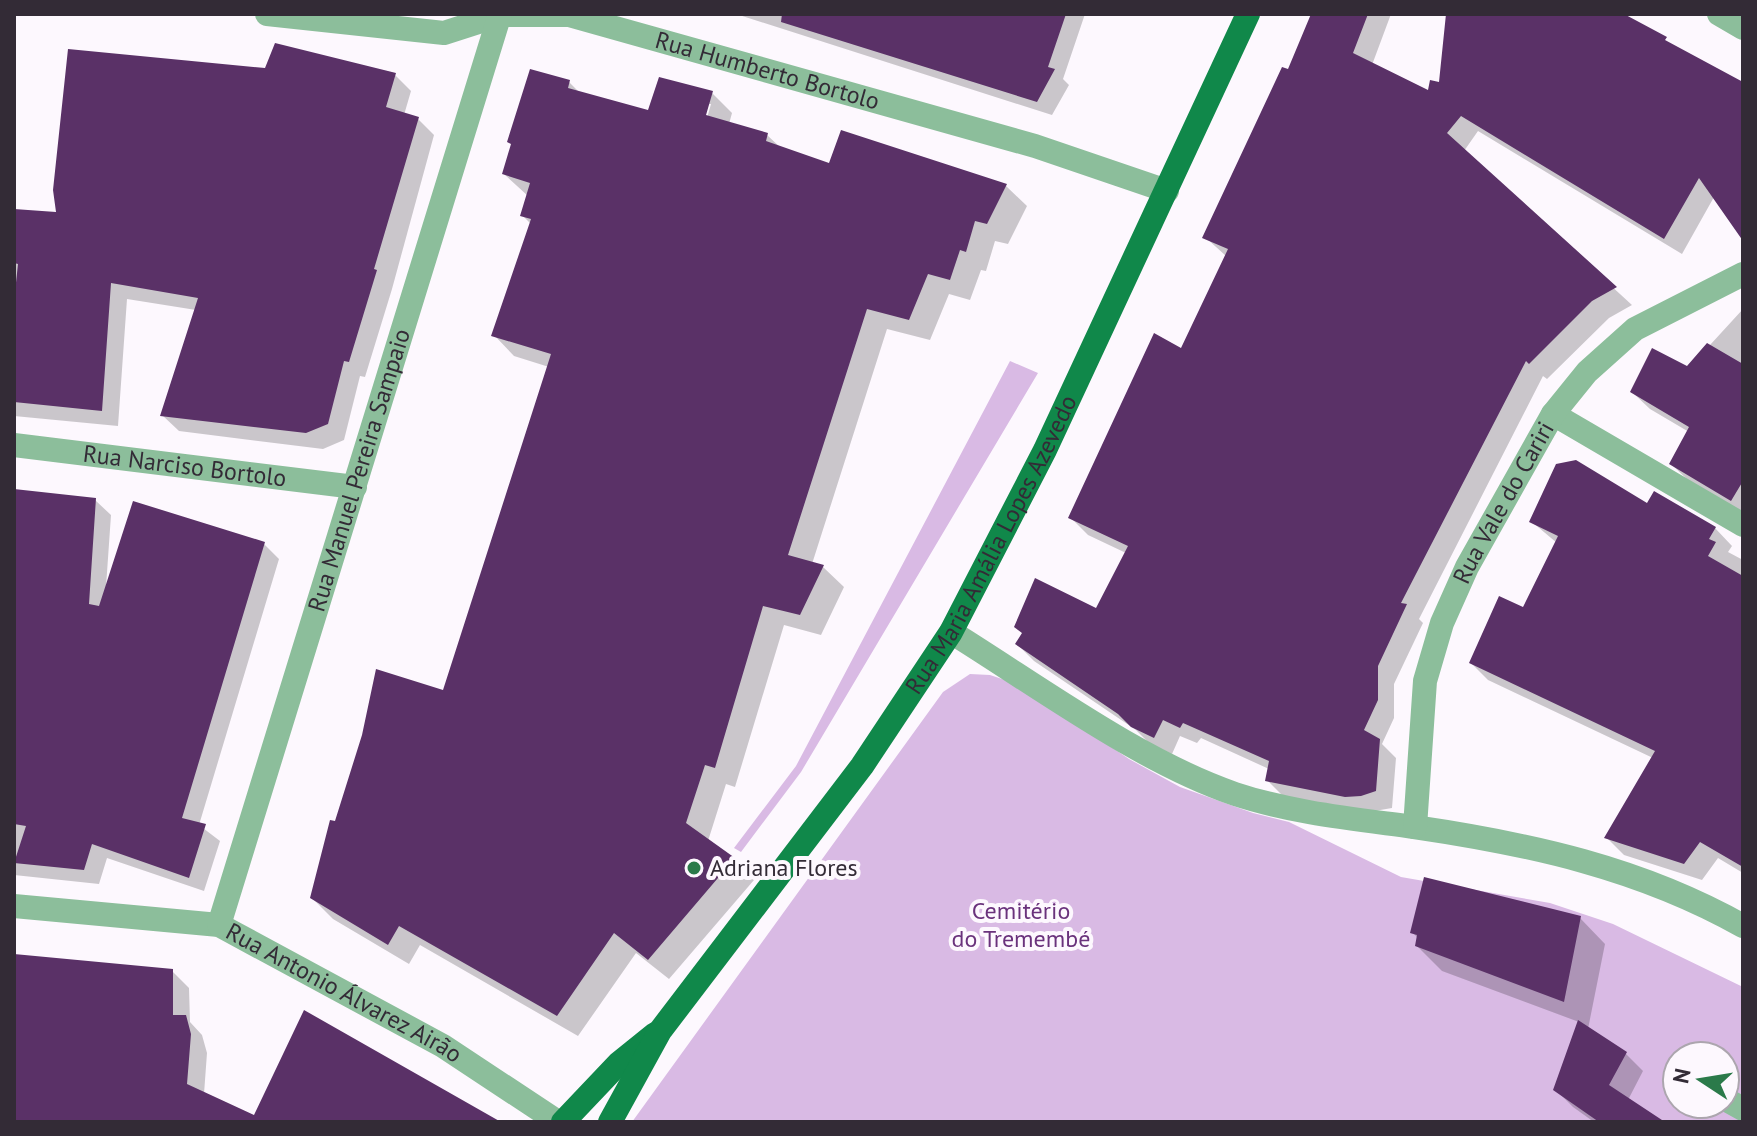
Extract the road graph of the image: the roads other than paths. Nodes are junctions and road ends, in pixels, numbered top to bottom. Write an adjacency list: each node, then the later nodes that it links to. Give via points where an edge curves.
1 (267, 14): 4 (street, Rua Humberto Bortolo, via 444,33)
2 (1248, 14): 6 (main road, Rua Maria Amália Lopes Azevedo)
3 (1719, 14): 5 (street)
4 (500, 15): 6 (street, Rua Humberto Bortolo, via 569,15 1035,146); 10 (street, Rua Manuel Pereira Sampaio)
5 (1743, 28)
6 (1167, 191): 12 (main road, Rua Maria Amália Lopes Azevedo, via 1038,464)
7 (1743, 274): 8 (street, Rua Vale do Cariri, via 1635,329 1587,372)
8 (1553, 414): 11 (street); 13 (street, Rua Vale do Cariri, via 1467,567 1442,623 1425,681)
9 (14, 445): 10 (street, Rua Narciso Bortolo)
10 (355, 487): 15 (street, Rua Manuel Pereira Sampaio)
11 (1743, 525)
12 (951, 632): 13 (street, via 1199,779 1283,806); 17 (main road, Rua Maria Amália Lopes Azevedo, via 862,766)
13 (1415, 827): 16 (street, via 1575,857 1643,878)
14 (14, 906): 15 (street, Rua Antonio Álvarez Airão)
15 (219, 925): 18 (street, Rua Antonio Álvarez Airão, via 443,1046)
16 (1743, 926)
17 (660, 1031): 18 (main road, Rua Maria Amália Lopes Azevedo); 19 (main road, Rua Maria Amália Lopes Azevedo)
18 (560, 1122)
19 (610, 1122)

